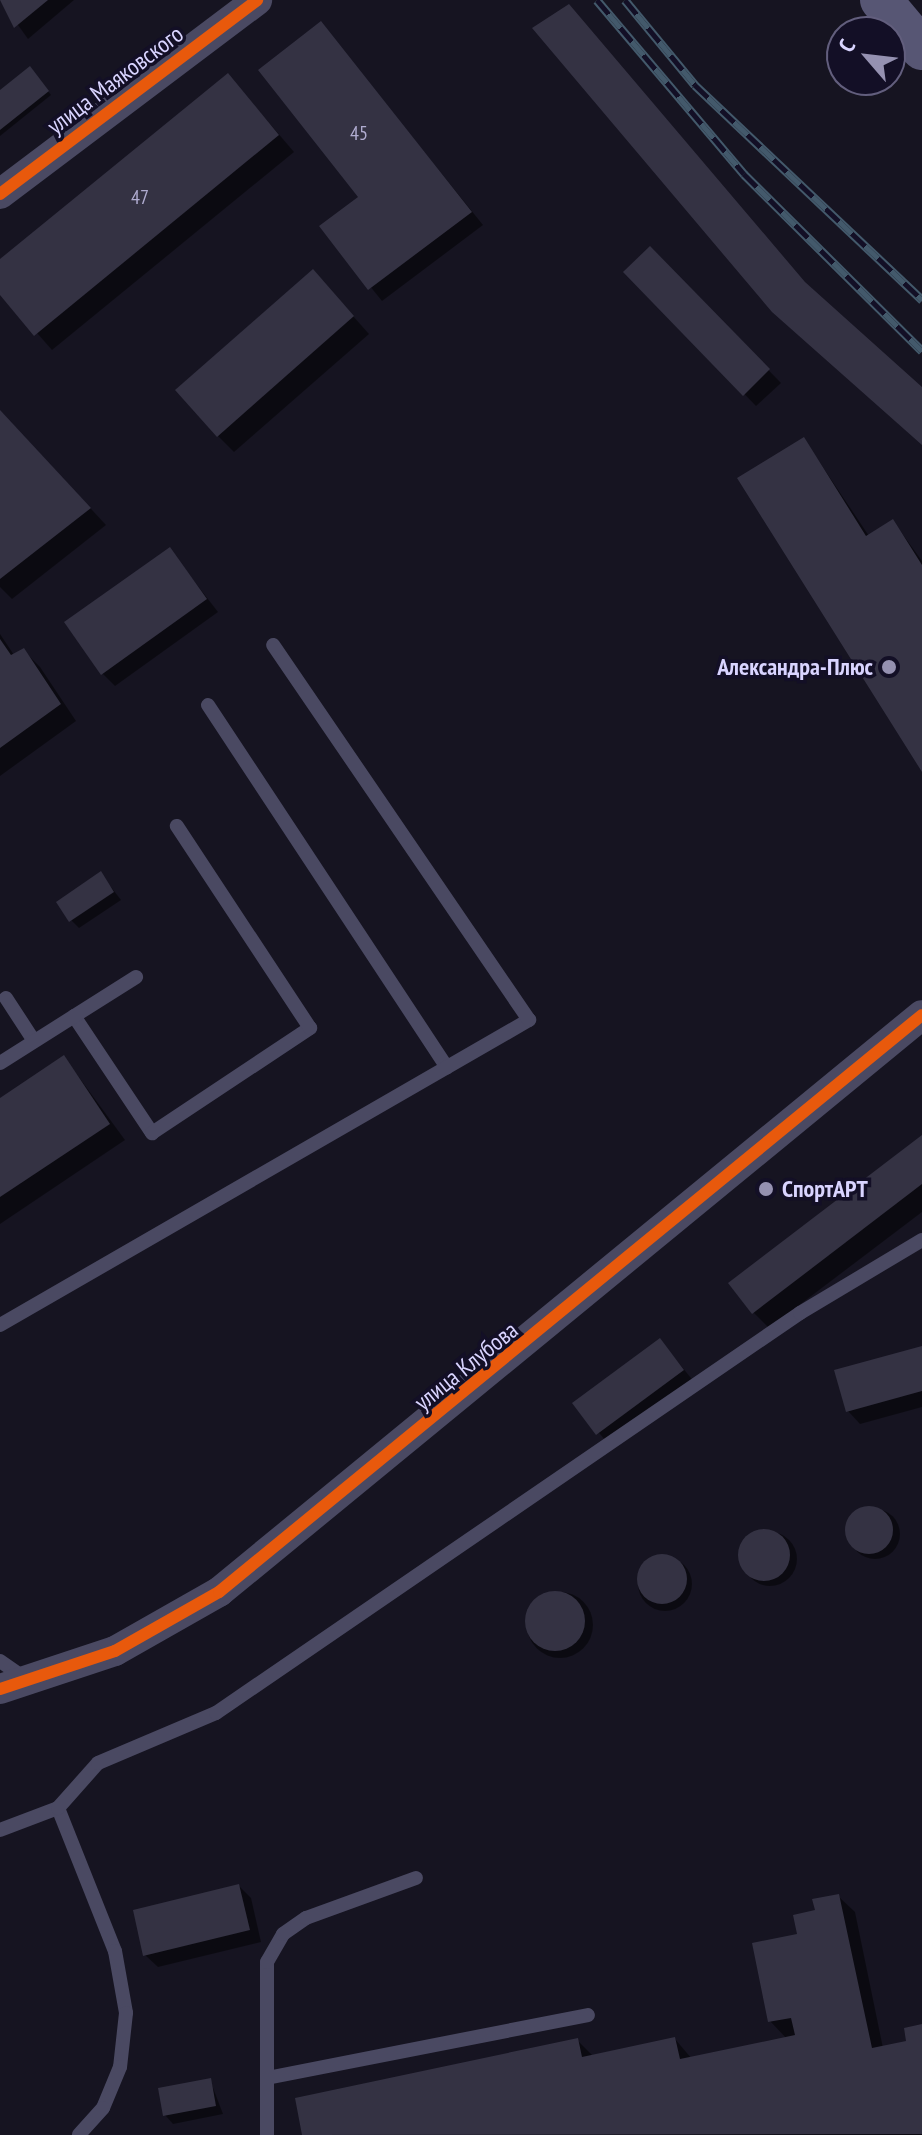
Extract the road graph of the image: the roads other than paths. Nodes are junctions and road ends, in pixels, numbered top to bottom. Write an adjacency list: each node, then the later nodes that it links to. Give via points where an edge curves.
1 (257, 0): 4 (street, улица Маяковского)
2 (881, 0): 3 (main road)
3 (922, 49)
4 (0, 194)
5 (273, 645): 14 (lane, via 529,1020)
6 (208, 705): 14 (lane)
7 (177, 826): 11 (lane, via 310,1028 152,1133)
8 (136, 977): 11 (lane)
9 (6, 998): 12 (lane)
10 (922, 1015): 18 (street, улица Клубова, via 219,1592 115,1651)
11 (74, 1016): 12 (lane)
12 (34, 1041): 13 (lane)
13 (0, 1063)
14 (447, 1067): 16 (lane)
15 (922, 1240): 20 (lane, via 800,1313 216,1713 98,1763)
16 (0, 1325)
17 (0, 1661): 18 (lane)
18 (30, 1681): 19 (street, улица Клубова)
19 (0, 1689)
20 (58, 1808): 21 (lane); 25 (lane, via 115,1951 126,2013 120,2067 103,2108)
21 (0, 1830)
22 (416, 1878): 24 (lane, via 306,1918 283,1934 267,1962)
23 (588, 2015): 24 (lane)
24 (267, 2078): 26 (lane)
25 (79, 2135)
26 (267, 2135)

